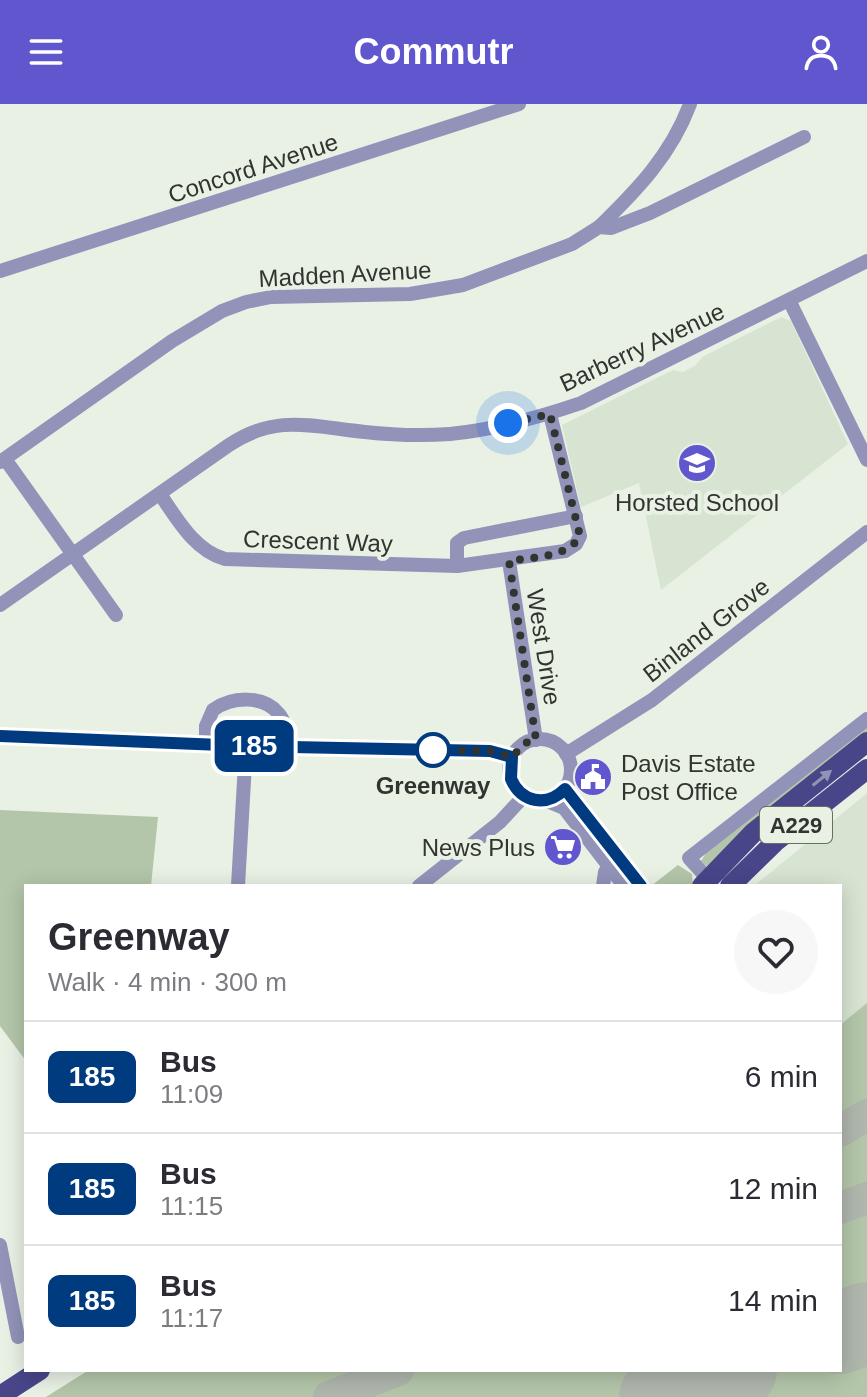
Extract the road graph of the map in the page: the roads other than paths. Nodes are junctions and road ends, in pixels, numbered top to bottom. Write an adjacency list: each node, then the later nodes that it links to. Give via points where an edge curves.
1 (519, 104): 6 (street, Concord Avenue)
2 (690, 104): 4 (street, via 679,132 652,172)
3 (804, 137): 4 (street, Madden Avenue, via 650,213 611,228)
4 (599, 227): 10 (street, Madden Avenue, via 572,244 441,291 271,297 222,311)
5 (867, 261): 7 (street, Barberry Avenue)
6 (0, 271)
7 (789, 300): 8 (street, Barberry Avenue); 9 (street)
8 (550, 414): 11 (street, Barberry Avenue, via 450,434 366,433 289,423 240,438); 12 (street, Crescent Way)
9 (867, 460)
10 (2, 461): 14 (street)
11 (160, 494): 14 (street, Barberry Avenue); 16 (street, Crescent Way, via 212,556)
12 (576, 516): 15 (street, Crescent Way, via 576,544 565,551); 16 (street, via 464,538 457,543)
13 (867, 532): 26 (street, Binland Grove, via 652,700)
14 (71, 555): 17 (street, Barberry Avenue); 18 (street)
15 (509, 561): 16 (street, Crescent Way); 21 (street, West Drive)
16 (457, 566)
17 (0, 605)
18 (116, 615)
19 (867, 719): 33 (street, via 689,858)
20 (0, 736): 23 (street)
21 (536, 740): 26 (street, via 550,741); 27 (street)
22 (867, 742): 33 (main road, A229, one-way to 22, via 754,832)
23 (206, 744): 24 (street, via 213,710 235,699 262,701 280,714); 25 (street)
24 (288, 745): 25 (street); 27 (street, via 490,751)
25 (246, 746): 34 (street)
26 (566, 754): 29 (street, via 571,772)
27 (512, 757): 30 (street, via 511,779)
28 (867, 769): 37 (main road, A229, via 775,842)
29 (565, 789): 31 (street); 36 (street)
30 (524, 796): 31 (street); 35 (street)
31 (545, 800): 32 (street, via 565,809)
32 (617, 877)
33 (705, 883)
34 (238, 884)
35 (422, 884)
36 (639, 884)
37 (732, 884)
38 (0, 1245): 39 (street)
39 (18, 1337)
40 (37, 1372): 41 (main road)
41 (0, 1396)

